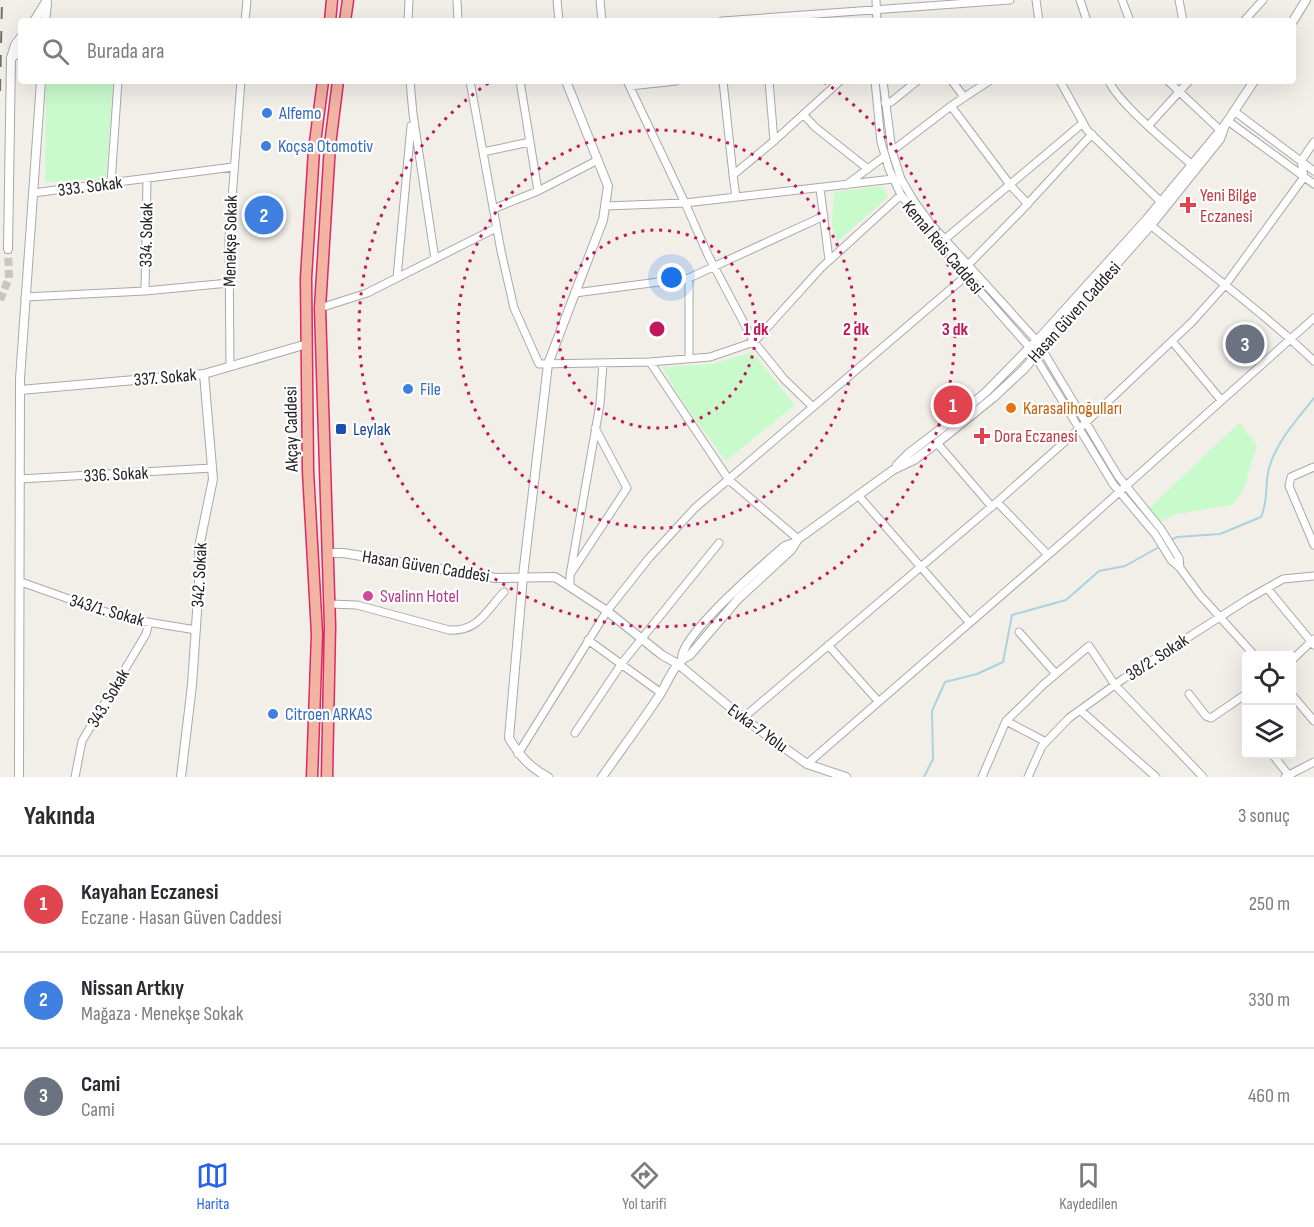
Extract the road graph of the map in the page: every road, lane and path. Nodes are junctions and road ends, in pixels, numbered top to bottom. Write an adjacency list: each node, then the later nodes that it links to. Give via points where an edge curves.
1 (47, 0): 18 (street); 19 (street)
2 (247, 0): 20 (street)
3 (332, 0): 21 (highway)
4 (348, 0): 22 (highway)
5 (409, 0): 23 (street)
6 (458, 0): 24 (street)
7 (557, 0): 25 (street)
8 (600, 0): 26 (street)
9 (876, 0): 17 (street)
10 (1010, 0): 17 (street)
11 (1036, 0): 29 (street)
12 (1080, 0): 30 (street)
13 (1122, 0): 31 (street)
14 (1179, 0): 32 (street)
15 (1263, 0): 33 (street)
16 (1303, 1): 34 (street)
17 (877, 9): 27 (street); 28 (street)
18 (36, 18)
19 (45, 18)
20 (245, 18)
21 (330, 18)
22 (345, 18)
23 (408, 18)
24 (458, 18)
25 (559, 18)
26 (602, 18)
27 (761, 18)
28 (877, 18)
29 (1039, 18)
30 (1086, 18)
31 (1129, 18)
32 (1182, 18)
33 (1247, 18)
34 (1294, 18)
35 (18, 45): 104 (street, via 11,58)
36 (41, 84): 92 (street)
37 (118, 84): 86 (street)
38 (241, 84): 79 (street, Menekşe Sokak)
39 (322, 84): 122 (highway, Akçay Caddesi, via 306,279)
40 (338, 84): 117 (highway, Akçay Caddesi)
41 (410, 84): 64 (street)
42 (471, 84): 74 (street)
43 (520, 84): 71 (street)
44 (567, 84): 76 (street)
45 (628, 84): 95 (street)
46 (723, 84): 82 (street)
47 (769, 84): 70 (street)
48 (837, 84): 65 (street)
49 (875, 84): 75 (street, Kemal Reis Caddesi)
50 (883, 84): 61 (street, Kemal Reis Caddesi)
51 (913, 84): 61 (street)
52 (954, 84): 60 (street)
53 (984, 84): 60 (street)
54 (1062, 84): 66 (street)
55 (1110, 84): 67 (street)
56 (1171, 84): 59 (street)
57 (1186, 84): 59 (street)
58 (1252, 84): 63 (street, Hasan Güven Caddesi)
59 (1179, 92): 67 (street); 68 (street)
60 (964, 97): 62 (street)
61 (885, 103): 73 (street, Kemal Reis Caddesi)
62 (951, 106): 73 (street); 89 (street)
63 (1234, 111): 68 (street, Hasan Güven Caddesi); 77 (street)
64 (412, 114): 105 (street); 110 (street)
65 (804, 115): 70 (street); 80 (street)
66 (1083, 123): 69 (street); 89 (street)
67 (1149, 125): 78 (street)
68 (1224, 126): 78 (street, Hasan Güven Caddesi); 83 (street); 97 (street, Hasan Güven Caddesi, via 1220,139)
69 (1092, 134): 96 (street); 97 (street)
70 (774, 141): 82 (street)
71 (530, 142): 74 (street); 91 (street)
72 (1314, 142): 77 (street)
73 (892, 151): 103 (street, Kemal Reis Caddesi, via 910,195)
74 (483, 152): 99 (street)
75 (885, 156): 80 (street); 84 (street, Kemal Reis Caddesi)
76 (598, 160): 91 (street); 98 (street, via 608,186)
77 (1301, 161): 81 (street); 83 (street)
78 (1192, 165): 97 (street, Hasan Güven Caddesi)
79 (233, 167): 85 (street, 333. Sokak); 112 (street, Menekşe Sokak)
80 (868, 169): 88 (street)
81 (1314, 171)
82 (733, 175): 94 (street)
83 (1304, 177): 87 (street); 113 (street)
84 (893, 179): 88 (street); 93 (street, Kemal Reis Caddesi)
85 (147, 180): 86 (street, 333. Sokak); 114 (street, 334. Sokak)
86 (111, 183): 92 (street, 333. Sokak)
87 (1314, 184)
88 (845, 185): 90 (street)
89 (1011, 186): 96 (street); 103 (street)
90 (820, 188): 94 (street); 100 (street)
91 (538, 191): 99 (street)
92 (33, 193): 116 (street)
93 (901, 195): 106 (street); 109 (street, Kemal Reis Caddesi)
94 (736, 197): 95 (street)
95 (686, 203): 98 (street); 108 (street)
96 (1028, 204): 107 (street)
97 (1164, 204): 101 (street, Hasan Güven Caddesi)
98 (605, 206): 115 (street)
99 (493, 209): 102 (street)
100 (824, 216): 106 (street); 108 (street)
101 (1148, 222): 113 (street); 123 (street, Hasan Güven Caddesi); 124 (street, Hasan Güven Caddesi)
102 (496, 228): 105 (street); 130 (street, via 514,308 539,364)
103 (945, 239): 107 (street, Kemal Reis Caddesi)
104 (8, 249)
105 (435, 259): 110 (street)
106 (830, 260): 121 (street)
107 (968, 265): 123 (street, Kemal Reis Caddesi)
108 (714, 267): 111 (street); 121 (street)
109 (966, 276): 123 (street, Kemal Reis Caddesi); 135 (street)
110 (397, 278): 117 (street, via 367,293)
111 (688, 278): 115 (street); 126 (street)
112 (229, 283): 114 (street); 131 (street, Menekşe Sokak)
113 (1226, 284): 119 (street); 120 (street)
114 (145, 291): 116 (street)
115 (575, 293): 130 (street)
116 (25, 297): 133 (street)
117 (320, 308): 153 (highway, Akçay Caddesi)
118 (1314, 319): 119 (street)
119 (1290, 338): 127 (street); 134 (street)
120 (1172, 340): 134 (street); 136 (street)
121 (754, 342): 126 (street, via 711,357); 135 (street)
122 (307, 344): 131 (street, 337. Sokak); 199 (highway, Akçay Caddesi, via 316,634)
123 (1033, 344): 124 (street, Kemal Reis Caddesi); 125 (street, Kemal Reis Caddesi); 142 (street, Hasan Güven Caddesi, via 973,403)
124 (1042, 349): 125 (street, Hasan Güven Caddesi); 136 (street, Kemal Reis Caddesi)
125 (1035, 357): 138 (street, Kemal Reis Caddesi); 139 (street, Hasan Güven Caddesi)
126 (689, 358): 128 (street)
127 (1314, 361)
128 (650, 362): 129 (street); 144 (street)
129 (603, 363): 130 (street); 137 (street)
130 (548, 364): 157 (street)
131 (230, 366): 132 (street, 337. Sokak)
132 (204, 374): 133 (street, 337. Sokak); 141 (street, 342. Sokak)
133 (20, 390): 143 (street)
134 (1221, 400): 145 (street)
135 (813, 407): 144 (street)
136 (1086, 422): 138 (street); 145 (street, Kemal Reis Caddesi)
137 (596, 428): 156 (street); 156 (street, via 627,488)
138 (1079, 429): 146 (street, Kemal Reis Caddesi); 148 (street)
139 (938, 443): 142 (street, Hasan Güven Caddesi); 148 (street)
140 (1314, 467): 152 (street, via 1291,477 1289,486)
141 (212, 468): 143 (street, 336. Sokak); 168 (street, 342. Sokak, via 199,547)
142 (893, 470): 147 (street, Hasan Güven Caddesi)
143 (20, 479): 159 (street)
144 (729, 480): 149 (street); 164 (street, via 695,508)
145 (1125, 486): 146 (street); 150 (street, Kemal Reis Caddesi, via 1161,529)
146 (1118, 492): 150 (street, Kemal Reis Caddesi); 154 (street)
147 (858, 495): 149 (street, Hasan Güven Caddesi); 155 (street)
148 (995, 504): 154 (street); 155 (street)
149 (796, 541): 176 (street, Hasan Güven Caddesi, via 785,546 723,603 682,651)
150 (1164, 541): 165 (street, Kemal Reis Caddesi, via 1179,558 1180,568)
151 (719, 543): 170 (street)
152 (1314, 545)
153 (328, 554): 157 (street, Hasan Güven Caddesi, via 343,553 496,578); 163 (highway, Akçay Caddesi)
154 (1048, 555): 167 (street)
155 (920, 568): 167 (street); 173 (street)
156 (570, 575): 160 (street)
157 (523, 576): 160 (street, Hasan Güven Caddesi, via 555,577); 191 (street, via 508,738)
158 (1314, 576): 161 (street, 38/2. Sokak, via 1283,579)
159 (21, 582): 166 (street, 343/1. Sokak, via 123,618); 196 (street)
160 (570, 587): 164 (street, Hasan Güven Caddesi)
161 (1267, 588): 165 (street, 38/2. Sokak); 172 (street)
162 (504, 592): 163 (street, via 476,625 458,631 357,605)
163 (330, 604): 200 (highway, Akçay Caddesi)
164 (607, 611): 170 (street, Evka-7 Yolu); 171 (street)
165 (1220, 617): 174 (street, Kemal Reis Caddesi); 179 (street, 38/2. Sokak)
166 (149, 622): 168 (street, 343/1. Sokak); 197 (street, 343. Sokak, via 146,634 82,741)
167 (969, 622): 184 (street)
168 (196, 630): 198 (street, 342. Sokak)
169 (1018, 632): 178 (street)
170 (642, 639): 176 (street, Evka-7 Yolu, via 662,655); 177 (street)
171 (588, 640): 177 (street); 191 (street)
172 (1313, 642): 175 (street)
173 (828, 645): 184 (street); 186 (street)
174 (1250, 651)
175 (1296, 657)
176 (680, 661): 180 (street, Hasan Güven Caddesi); 186 (street, Evka-7 Yolu)
177 (622, 663): 180 (street); 189 (street)
178 (1056, 674): 179 (street, via 1089,646); 187 (street)
179 (1115, 685): 185 (street, 38/2. Sokak); 207 (street)
180 (661, 693): 202 (street, Hasan Güven Caddesi)
181 (1189, 694): 182 (street, via 1211,718)
182 (1242, 697)
183 (1296, 700): 188 (street)
184 (878, 701): 194 (street)
185 (1080, 710): 190 (street, 38/2. Sokak); 206 (street)
186 (743, 718): 194 (street, Evka-7 Yolu)
187 (1006, 721): 190 (street); 204 (street)
188 (1314, 721)
189 (575, 733)
190 (1046, 742): 205 (street, 38/2. Sokak)
191 (518, 754): 201 (street)
192 (1276, 759): 195 (street)
193 (1314, 762): 195 (street)
194 (807, 764): 203 (street, Evka-7 Yolu)
195 (1288, 776)
196 (19, 777)
197 (75, 777)
198 (181, 777)
199 (312, 777)
200 (327, 777)
201 (548, 777)
202 (602, 777)
203 (846, 777)
204 (982, 777)
205 (1028, 777)
206 (1156, 777)
207 (1203, 777)

